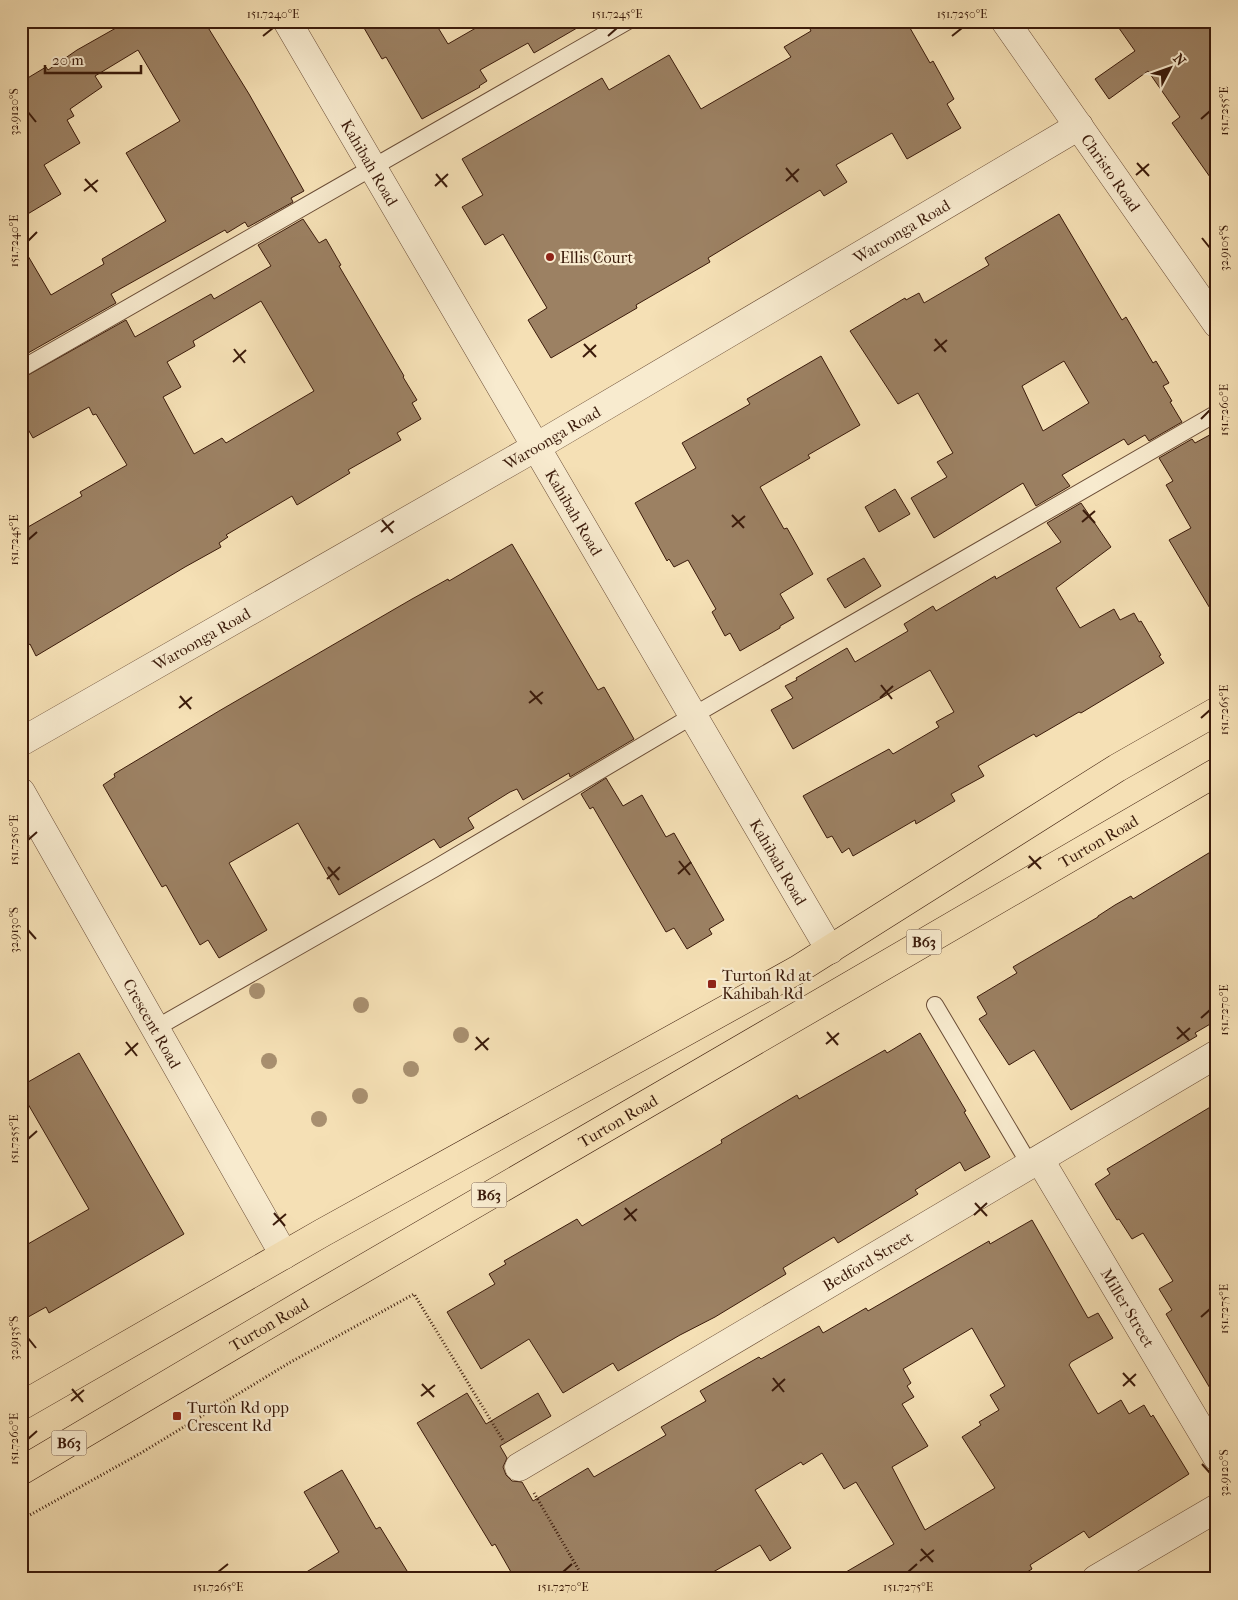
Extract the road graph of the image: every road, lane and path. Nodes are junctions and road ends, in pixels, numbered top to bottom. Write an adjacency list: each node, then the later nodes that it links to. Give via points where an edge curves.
1 (287, 21): 5 (street, Kahibah Road)
2 (628, 21): 5 (lane)
3 (1005, 21): 4 (street, Christo Road)
4 (1079, 126): 6 (street, Christo Road); 9 (street, Waroonga Road)
5 (374, 167): 7 (lane); 9 (street, Kahibah Road)
6 (1217, 324)
7 (21, 369)
8 (1217, 413): 11 (lane)
9 (536, 447): 11 (street, Kahibah Road); 12 (street, Waroonga Road)
10 (1217, 711): 15 (main road, B63, via 1117,768)
11 (694, 715): 15 (street, Kahibah Road); 17 (lane)
12 (21, 742)
13 (1217, 772): 24 (main road, Turton Road / B63)
14 (21, 792): 17 (street, Crescent Road)
15 (830, 950): 20 (main road, B63)
16 (935, 1004): 19 (lane, Miller Street)
17 (156, 1028): 20 (street, Crescent Road)
18 (1217, 1054): 19 (street, Bedford Street)
19 (1035, 1162): 22 (street, Miller Street); 23 (street, Bedford Street)
20 (284, 1255): 21 (main road, B63)
21 (21, 1406)
22 (1217, 1457)
23 (519, 1467): 26 (path, via 414,1294); 27 (path)
24 (21, 1471)
25 (1217, 1508): 28 (street)
26 (21, 1520)
27 (584, 1579)
28 (1096, 1579)

